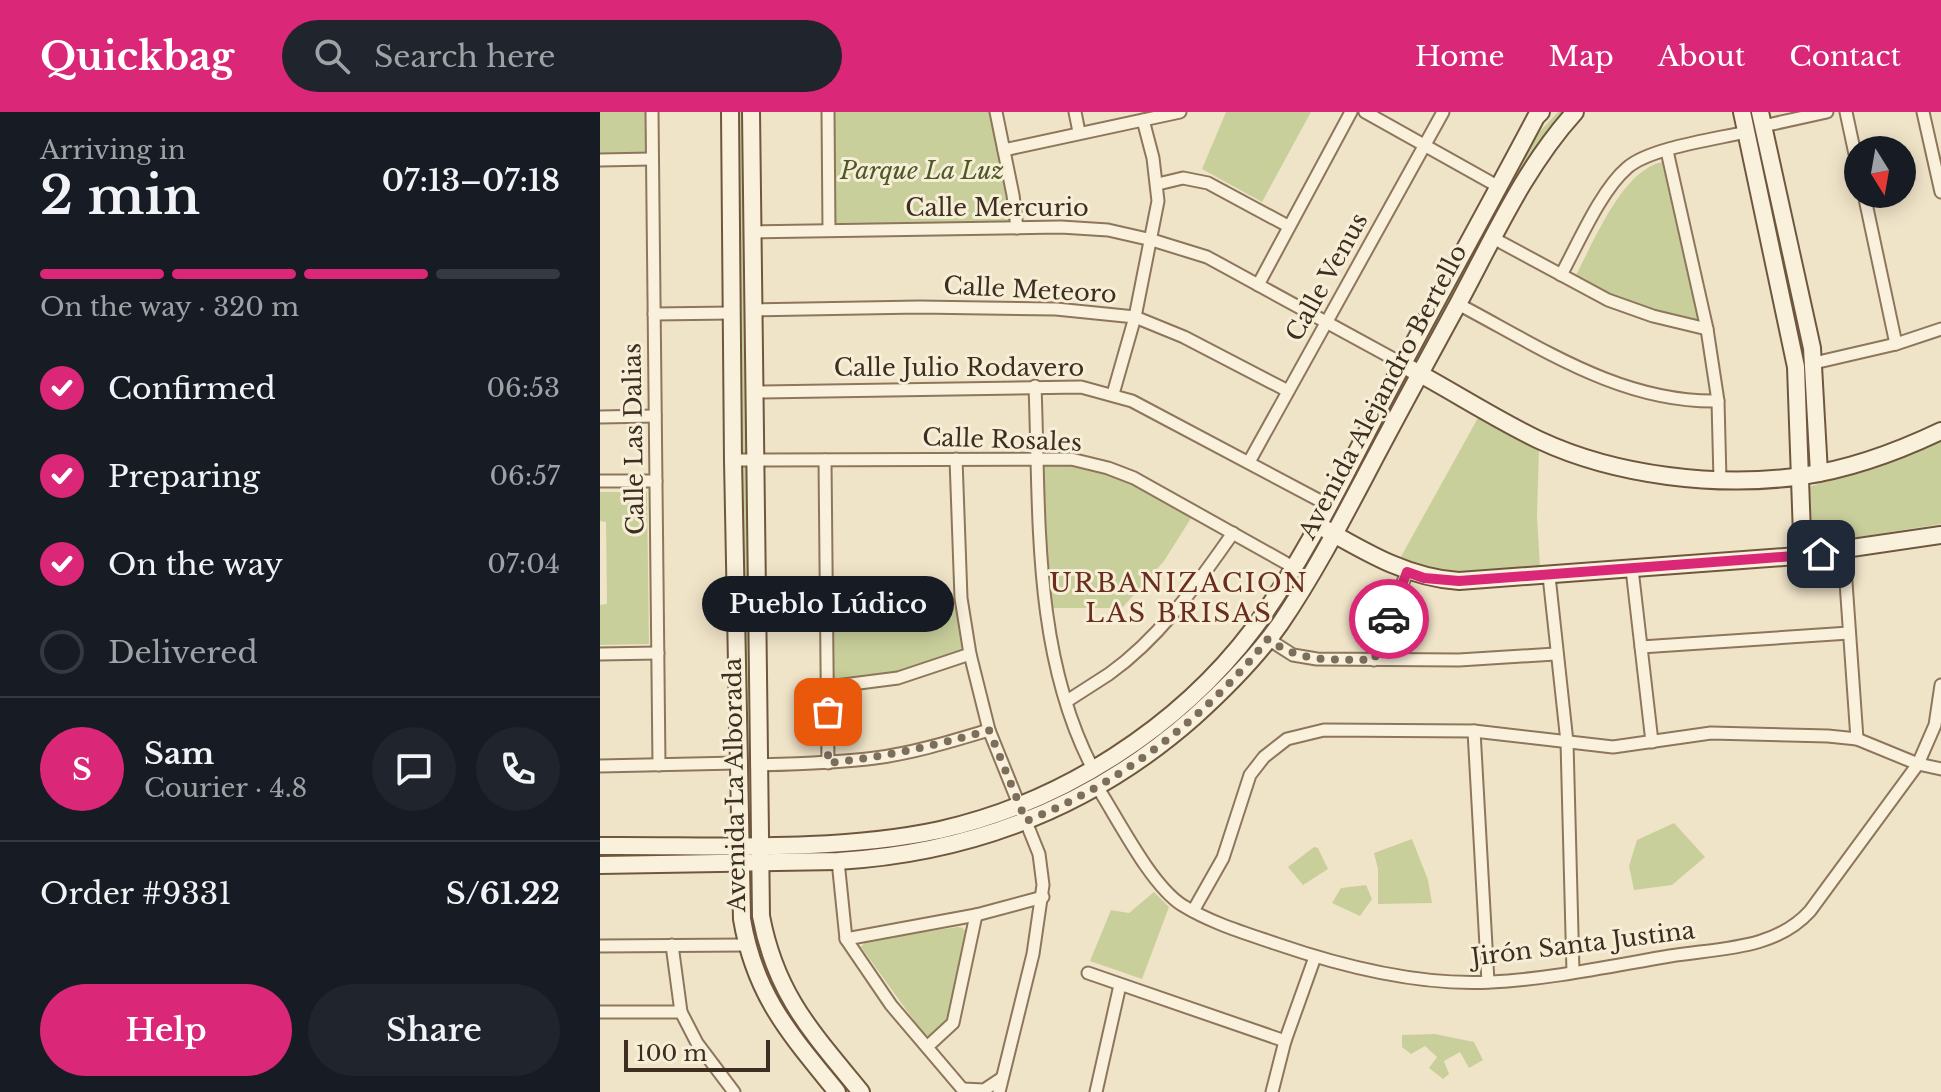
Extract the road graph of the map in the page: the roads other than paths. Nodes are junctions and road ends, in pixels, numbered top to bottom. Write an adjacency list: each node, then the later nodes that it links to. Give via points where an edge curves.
1 (652, 112): 25 (street, Calle Las Dalias)
2 (730, 112): 41 (main road, Avenida La Alborada)
3 (751, 112): 34 (main road, Avenida La Alborada)
4 (828, 112): 33 (street)
5 (996, 112): 23 (street)
6 (1075, 112): 19 (street)
7 (1180, 112): 18 (street)
8 (1351, 112): 31 (street)
9 (1365, 112): 22 (street)
10 (1443, 112): 22 (street, Calle Venus)
11 (1541, 112): 28 (main road, Avenida Alejandro Bertello)
12 (1575, 112): 36 (main road, Avenida Alejandro Bertello, via 1541,154)
13 (1742, 112): 20 (main road)
14 (1827, 112): 17 (street)
15 (1846, 112): 21 (street)
16 (1923, 112): 29 (street)
17 (1762, 119): 48 (main road)
18 (1143, 120): 19 (street); 27 (street)
19 (1079, 132): 23 (street)
20 (1746, 132): 24 (street); 66 (main road, via 1796,367)
21 (1851, 136)
22 (1425, 145): 28 (street); 44 (street, Calle Venus)
23 (1004, 150): 32 (street)
24 (1667, 151): 37 (street, via 1628,166 1615,180); 45 (street)
25 (652, 159): 26 (street); 42 (street, Calle Las Dalias)
26 (600, 160)
27 (1158, 184): 31 (street, via 1183,178 1208,183); 35 (street)
28 (1499, 187): 49 (main road, Avenida Alejandro Bertello)
29 (1941, 192)
30 (1867, 208): 47 (street)
31 (1288, 226): 38 (street)
32 (1017, 228): 33 (street, Calle Mercurio); 35 (street, Calle Mercurio, via 1108,230)
33 (829, 230): 34 (street, Calle Mercurio)
34 (752, 232): 40 (main road, Avenida La Alborada)
35 (1152, 240): 38 (street, Calle Mercurio, via 1207,257); 43 (street)
36 (1500, 241): 37 (street); 39 (main road, Avenida Alejandro Bertello)
37 (1561, 275): 45 (street, via 1635,311)
38 (1258, 285): 44 (street, Calle Mercurio)
39 (1458, 304): 50 (main road, Avenida Alejandro Bertello); 55 (street, via 1599,377 1667,397)
40 (753, 310): 43 (street, Calle Meteoro, via 1056,309); 53 (main road, Avenida La Alborada)
41 (732, 313): 42 (street); 61 (main road, Avenida La Alborada)
42 (654, 314): 56 (street, Calle Las Dalias)
43 (1135, 317): 52 (street, Calle Meteoro); 54 (street)
44 (1326, 324): 49 (street, Calle Mercurio); 52 (street, Calle Venus)
45 (1707, 329): 55 (street)
46 (1941, 329): 47 (street)
47 (1896, 344): 48 (street)
48 (1814, 363): 65 (main road)
49 (1403, 364): 50 (main road); 70 (main road, Avenida Alejandro Bertello)
50 (1419, 373): 67 (main road, via 1540,440 1590,459); 73 (main road, Avenida Alejandro Bertello)
51 (1035, 386): 53 (street, Calle Julio Rodavero); 54 (street, Calle Julio Rodavero); 59 (street)
52 (1288, 391): 64 (street, Calle Venus)
53 (754, 392): 62 (main road, Avenida La Alborada)
54 (1113, 394): 64 (street, Calle Julio Rodavero)
55 (1718, 401): 67 (street)
56 (655, 416): 57 (street); 69 (street, Calle Las Dalias)
57 (600, 417)
58 (1941, 431): 65 (main road, via 1887,454)
59 (1038, 458): 60 (street, Calle Rosales); 72 (street, Calle Rosales, via 1071,459 1134,478); 88 (street, via 1040,574)
60 (956, 459): 63 (street, Calle Rosales); 85 (street, via 961,598)
61 (733, 460): 62 (street, Calle Rosales); 99 (main road, Avenida La Alborada)
62 (754, 460): 63 (street, Calle Rosales); 103 (main road, Avenida La Alborada)
63 (825, 460): 91 (street)
64 (1249, 462): 70 (street, Calle Julio Rodavero)
65 (1819, 473): 66 (main road)
66 (1800, 477): 67 (main road); 75 (main road, via 1802,535 1808,546)
67 (1720, 480)
68 (600, 481): 69 (street)
69 (656, 481): 83 (street, Calle Las Dalias)
70 (1328, 505): 71 (main road, Avenida Alejandro Bertello)
71 (1317, 524): 73 (main road); 76 (main road, Avenida Alejandro Bertello)
72 (1233, 533): 76 (street, Calle Rosales); 90 (street, via 1163,625)
73 (1334, 535): 77 (main road); 81 (main road, Avenida Alejandro Bertello)
74 (1941, 535): 75 (main road)
75 (1829, 553): 78 (main road); 80 (street, via 1844,561)
76 (1293, 567): 105 (main road, Avenida Alejandro Bertello, via 1253,629 1217,669 1158,724)
77 (1407, 572): 79 (main road, via 1459,581); 87 (street)
78 (1632, 574): 79 (main road); 82 (street)
79 (1549, 576): 86 (street)
80 (1849, 633): 82 (street); 96 (street)
81 (1268, 639): 87 (street, via 1303,658); 107 (main road, Avenida Alejandro Bertello, via 1183,727)
82 (1641, 647): 98 (street)
83 (658, 653): 84 (street); 102 (street, Calle Las Dalias)
84 (600, 654)
85 (970, 654): 91 (street, via 898,678); 94 (street)
86 (1555, 654): 87 (street); 97 (street)
87 (1374, 660)
88 (1059, 673): 90 (street, via 1072,683); 93 (street)
89 (1941, 685): 92 (street, Jirón Santa Justina)
90 (1090, 686): 93 (street)
91 (828, 687): 100 (street)
92 (1941, 693): 101 (street, Jirón Santa Justina, via 1935,725)
93 (1067, 701): 105 (street)
94 (989, 730): 100 (street, via 924,749); 108 (street)
95 (1474, 731): 97 (street); 118 (street, via 1324,730 1287,739 1250,775 1223,858); 127 (street)
96 (1857, 739): 98 (street, via 1735,733); 101 (street)
97 (1567, 742): 98 (street, via 1613,747); 125 (street)
98 (1652, 742)
99 (737, 763): 102 (street); 111 (main road, Avenida La Alborada)
100 (828, 763): 103 (street)
101 (1918, 764): 106 (street); 125 (street, Jirón Santa Justina, via 1810,911 1788,932 1746,944)
102 (659, 765): 104 (street)
103 (757, 765): 110 (main road, Avenida La Alborada)
104 (600, 766)
105 (1093, 769): 108 (main road, Avenida Alejandro Bertello)
106 (1941, 769)
107 (1098, 788): 109 (main road, Avenida Alejandro Bertello); 118 (street, Jirón Santa Justina, via 1160,884)
108 (1020, 805): 109 (street); 110 (main road, Avenida Alejandro Bertello, via 941,829 878,840)
109 (1026, 821): 113 (main road, Avenida Alejandro Bertello, via 938,849); 117 (street, via 1039,854)
110 (758, 844): 111 (main road, Avenida Alejandro Bertello); 115 (main road, Avenida La Alborada)
111 (739, 845): 112 (main road, Avenida Alejandro Bertello); 114 (main road, Avenida La Alborada)
112 (600, 846)
113 (838, 861): 115 (main road, Avenida Alejandro Bertello); 120 (street)
114 (739, 863): 115 (main road, Avenida Alejandro Bertello); 116 (main road, Avenida Alejandro Bertello); 122 (main road, Avenida La Alborada)
115 (759, 863): 137 (main road, Avenida La Alborada, via 763,926 780,984)
116 (600, 865)
117 (1043, 897): 119 (street); 133 (street)
118 (1193, 911): 124 (street, Jirón Santa Justina)
119 (976, 915): 120 (street); 132 (street, via 953,1023)
120 (846, 939): 132 (street)
121 (672, 945): 122 (street); 123 (street); 130 (street)
122 (746, 945): 136 (main road, Avenida La Alborada, via 776,1015)
123 (600, 946)
124 (1315, 957): 127 (street, Jirón Santa Justina, via 1403,976); 131 (street)
125 (1573, 972): 127 (street, Jirón Santa Justina)
126 (1088, 973): 128 (street)
127 (1488, 982)
128 (1120, 985): 131 (street); 139 (street)
129 (600, 1012): 130 (street)
130 (681, 1012): 135 (street)
131 (1285, 1041): 140 (street)
132 (927, 1047): 134 (street)
133 (1002, 1078): 134 (street, via 984,1090); 138 (street)
134 (964, 1091)
135 (734, 1092)
136 (837, 1092)
137 (861, 1092)
138 (999, 1092)
139 (1096, 1092)
140 (1272, 1092)

